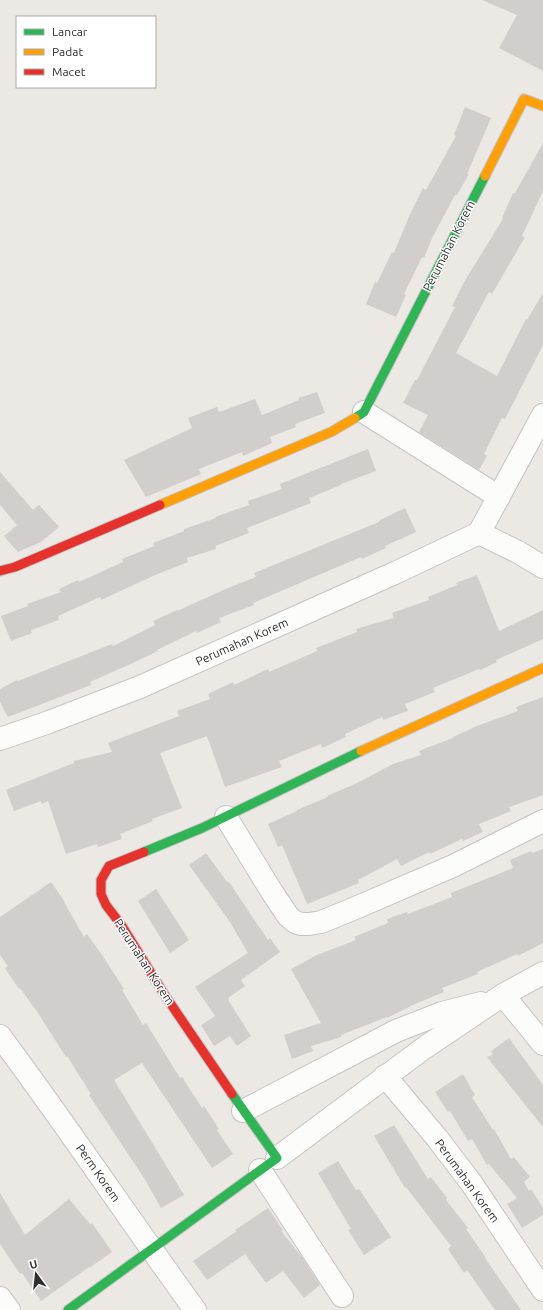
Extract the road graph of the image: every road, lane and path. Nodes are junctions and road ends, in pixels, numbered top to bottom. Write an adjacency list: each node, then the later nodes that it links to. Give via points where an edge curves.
1 (543, 106): 2 (street, Perumahan Korem, via 524,98)
2 (364, 412): 4 (street); 7 (street, via 331,432)
3 (543, 415): 4 (street)
4 (499, 497): 5 (street)
5 (479, 532): 6 (street); 9 (street, Perumahan Korem, via 398,572 140,687)
6 (543, 567)
7 (0, 571)
8 (543, 668): 10 (street, Perumahan Korem)
9 (0, 739)
10 (226, 816): 11 (street, via 288,916 295,922 305,924 321,922 453,866); 17 (street, Perumahan Korem, via 109,866 101,880 101,894 164,994)
11 (543, 821)
12 (543, 973): 13 (street)
13 (499, 997): 15 (street); 16 (street); 17 (street, via 442,1013 396,1031)
14 (0, 1036): 19 (street, Perm Korem)
15 (543, 1044)
16 (385, 1076): 18 (street); 20 (street, Perumahan Korem, via 472,1184)
17 (243, 1111): 18 (street, Perumahan Korem)
18 (268, 1164): 19 (street); 21 (street)
19 (151, 1249): 24 (street); 25 (street, Perm Korem)
20 (543, 1290)
21 (342, 1296)
22 (0, 1298): 23 (street)
23 (9, 1310)
24 (68, 1310)
25 (195, 1310)

